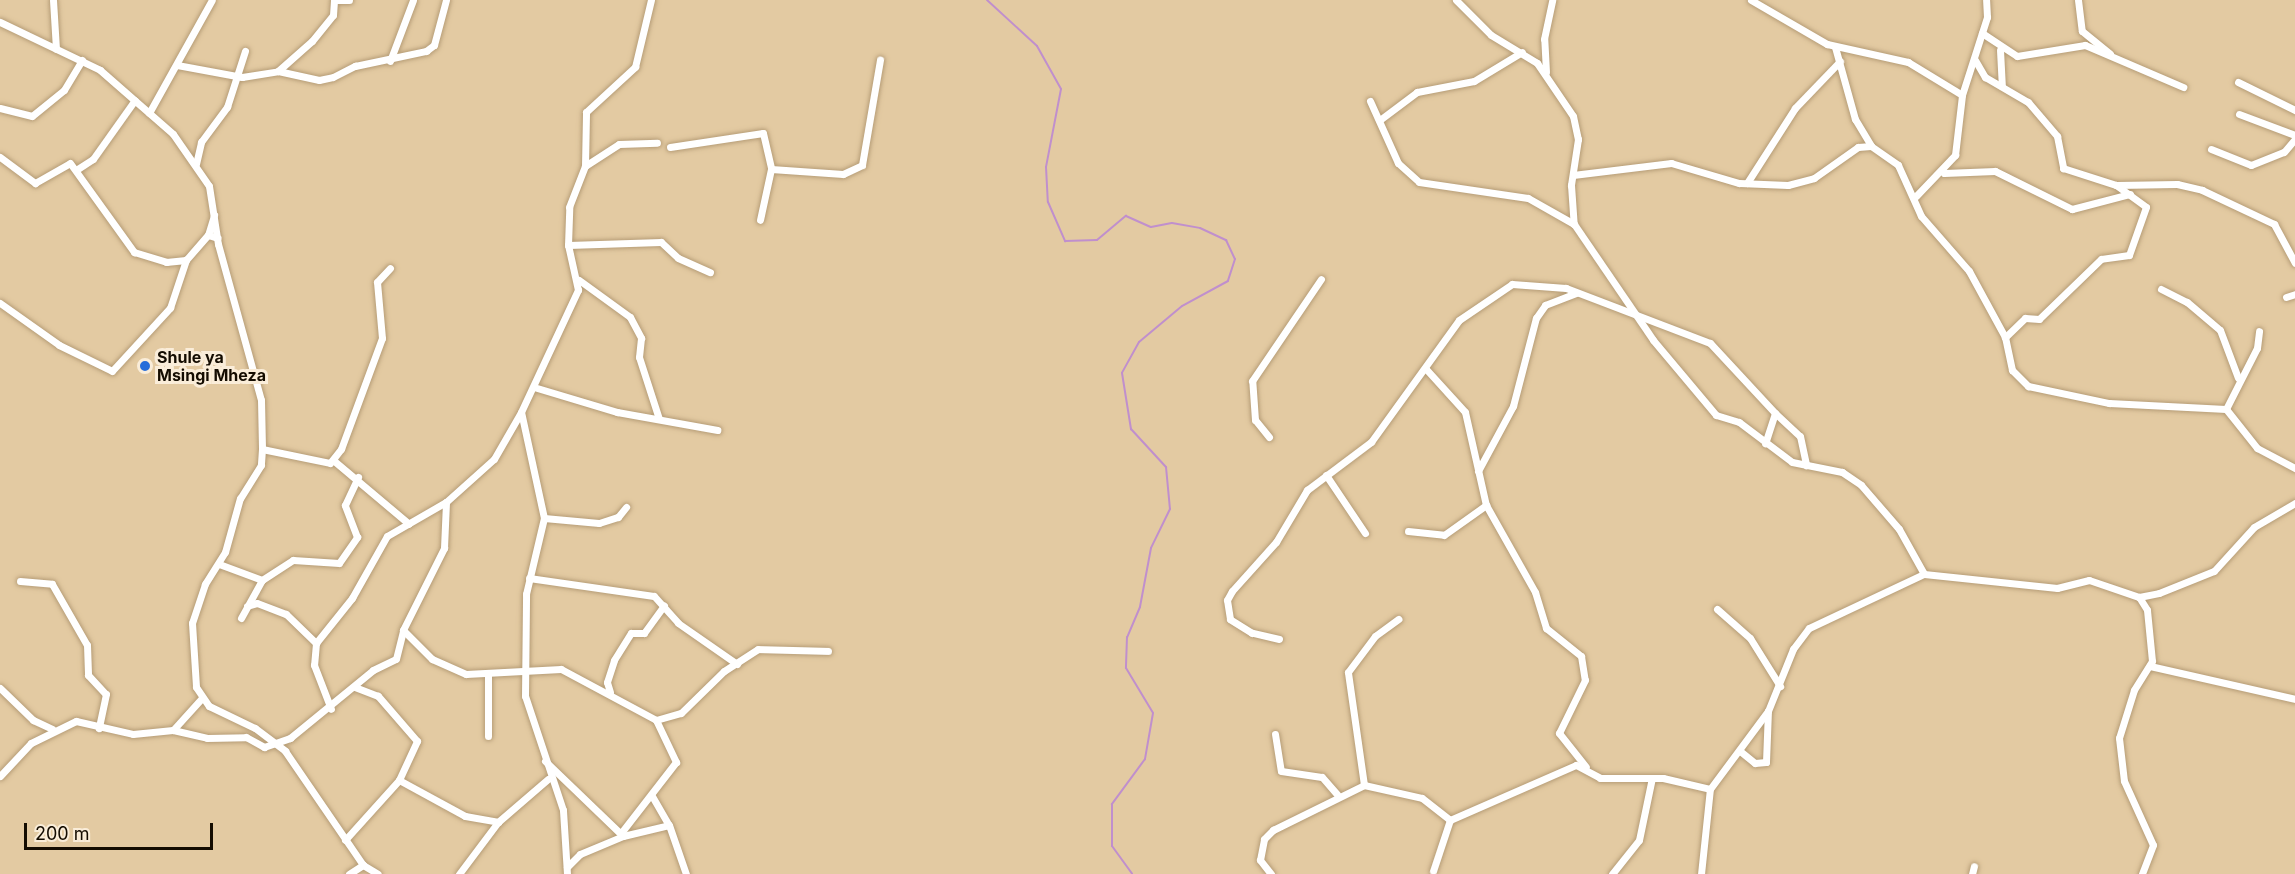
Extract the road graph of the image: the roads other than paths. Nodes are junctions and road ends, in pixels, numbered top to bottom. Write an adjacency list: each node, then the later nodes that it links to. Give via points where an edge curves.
1 (53, 0): 16 (street)
2 (212, 0): 26 (street)
3 (334, 0): 4 (street); 27 (street, via 333,15 312,41)
4 (349, 0)
5 (413, 0): 23 (street)
6 (446, 0): 23 (street, via 434,45)
7 (651, 0): 48 (street, via 636,67 586,112)
8 (1456, 0): 19 (street, via 1491,35)
9 (1552, 0): 28 (street, via 1543,53)
10 (1751, 0): 15 (street)
11 (1986, 0): 14 (street)
12 (2078, 0): 25 (street, via 2082,31)
13 (0, 22): 16 (street)
14 (1982, 33): 17 (street); 22 (street)
15 (1835, 47): 24 (street); 33 (street, via 1908,62)
16 (56, 49): 20 (street)
17 (2000, 50): 25 (street, via 2016,56 2070,43); 31 (street)
18 (245, 51): 29 (street)
19 (1522, 52): 28 (street); 40 (street, via 1474,81 1417,92)
20 (82, 60): 34 (street); 36 (street, via 64,90 32,116)
21 (880, 60): 49 (street, via 862,165 843,174)
22 (1975, 60): 31 (street, via 1985,77); 33 (street)
23 (390, 61): 27 (street, via 320,80)
24 (1840, 61): 43 (street, via 1855,119); 53 (street, via 1794,108)
25 (2124, 64): 32 (street)
26 (177, 65): 29 (street); 38 (street)
27 (278, 71): 29 (street)
28 (1546, 74): 52 (street, via 1576,123)
29 (236, 76): 47 (street, via 227,107 201,142)
30 (2238, 82): 37 (street)
31 (2002, 86): 54 (street, via 2028,102 2057,136 2067,172)
32 (2183, 87)
33 (1962, 95): 51 (street, via 1955,155)
34 (135, 100): 38 (street); 50 (street, via 93,159)
35 (1370, 101): 40 (street)
36 (0, 108)
37 (2295, 110)
38 (149, 112): 47 (street)
39 (2239, 114): 41 (street)
40 (1381, 119): 59 (street, via 1398,163 1419,182 1528,198)
41 (2295, 137): 45 (street, via 2284,152 2251,165)
42 (657, 143): 48 (street, via 619,144)
43 (1871, 146): 53 (street, via 1858,147 1799,183); 56 (street, via 1898,165)
44 (670, 147): 49 (street, via 758,131 767,139)
45 (2211, 149)
46 (0, 157): 50 (street, via 35,183 66,161)
47 (196, 164): 57 (street)
48 (585, 166): 62 (street, via 570,207)
49 (771, 169): 58 (street)
50 (76, 170): 63 (street, via 134,252 166,262)
51 (1944, 172): 55 (street, via 1995,171 2072,209); 56 (street)
52 (1573, 175): 53 (street, via 1671,163); 59 (street)
53 (1747, 183)
54 (2116, 185): 55 (street); 64 (street, via 2202,190 2274,224)
55 (2130, 194): 76 (street, via 2146,207 2129,255 2101,259 2039,319 2025,318)
56 (1916, 196): 76 (street, via 1921,216 1952,246)
57 (215, 209): 60 (street); 61 (street)
58 (760, 220)
59 (1574, 224): 74 (street)
60 (208, 235): 61 (street); 63 (street)
61 (218, 238): 87 (street, via 261,400)
62 (568, 245): 66 (street, via 661,242 678,258); 68 (street)
63 (186, 260): 73 (street, via 170,308 112,371 59,345)
64 (2295, 263)
65 (390, 268): 88 (street, via 377,282 382,338 350,433)
66 (710, 272)
67 (1321, 279): 85 (street, via 1252,381 1255,420)
68 (579, 280): 79 (street); 83 (street, via 630,317 641,338 639,357)
69 (2161, 289): 78 (street, via 2187,302 2220,330)
70 (1577, 293): 74 (street); 77 (street, via 1536,282 1493,293 1459,320); 91 (street, via 1545,305 1536,318 1513,406)
71 (2295, 294): 72 (street)
72 (2286, 297)
73 (0, 303)
74 (1639, 321): 82 (street, via 1710,343); 86 (street, via 1716,415 1740,422)
75 (2259, 330): 78 (street, via 2257,348)
76 (2005, 337): 80 (street, via 2012,370 2028,386 2052,394)
77 (1426, 369): 91 (street, via 1465,412); 92 (street, via 1371,442)
78 (2238, 378): 80 (street)
79 (537, 388): 81 (street); 83 (street)
80 (2226, 409): 90 (street, via 2257,448)
81 (521, 412): 94 (street, via 494,459); 100 (street)
82 (1775, 413): 86 (street); 89 (street, via 1800,436)
83 (659, 419): 84 (street)
84 (717, 430)
85 (1269, 437)
86 (1765, 443): 89 (street)
87 (262, 449): 88 (street); 104 (street)
88 (333, 460): 93 (street)
89 (1806, 465): 105 (street, via 1842,472 1861,485 1899,529)
90 (2295, 468)
91 (1478, 471): 96 (street)
92 (1326, 474): 103 (street); 116 (street, via 1307,490 1276,542 1227,600 1226,613 1235,623)
93 (358, 477): 101 (street); 107 (street, via 345,505 357,537 344,559 337,564 293,560)
94 (446, 502): 98 (street); 99 (street)
95 (2295, 503): 109 (street, via 2254,528 2214,571)
96 (1486, 505): 102 (street, via 1444,535); 140 (street, via 1535,592 1546,628 1581,656 1585,680 1559,733)
97 (626, 507): 100 (street, via 618,517 599,523)
98 (436, 508): 99 (street); 101 (street)
99 (442, 516): 115 (street, via 444,548)
100 (544, 518): 106 (street)
101 (409, 524): 117 (street, via 387,536 352,598)
102 (1408, 531)
103 (1365, 533)
104 (219, 564): 107 (street); 127 (street, via 205,584 192,623 191,662)
105 (1924, 574): 109 (street, via 2056,588 2089,580); 123 (street, via 1809,628 1792,649)
106 (529, 578): 110 (street, via 639,591); 121 (street)
107 (262, 580): 111 (street)
108 (20, 581): 132 (street, via 52,584 87,645 88,675 106,694)
109 (2139, 597): 120 (street, via 2151,636)
110 (664, 605): 119 (street, via 678,623); 126 (street, via 644,633 631,633 614,660 607,682)
111 (247, 606): 113 (street); 117 (street, via 257,603 286,614)
112 (1717, 609): 123 (street, via 1750,638)
113 (240, 618)
114 (1398, 619): 145 (street, via 1375,636 1348,672)
115 (403, 630): 122 (street, via 432,659 466,674); 124 (street, via 396,659)
116 (1279, 639)
117 (316, 643): 129 (street, via 314,665)
118 (828, 651): 119 (street, via 765,647)
119 (737, 664): 131 (street, via 681,712)
120 (2150, 666): 128 (street); 164 (street, via 2134,690 2119,738 2124,781 2153,845)
121 (524, 668): 122 (street); 126 (street, via 561,669); 139 (street, via 528,717)
122 (488, 675): 136 (street)
123 (1780, 686): 130 (street)
124 (355, 687): 129 (street); 144 (street, via 378,696 415,738)
125 (0, 688): 133 (street, via 33,720)
126 (612, 695): 131 (street)
127 (201, 699): 134 (street); 137 (street)
128 (2295, 699)
129 (331, 709): 137 (street)
130 (1768, 711): 138 (street); 138 (street, via 1766,762 1755,763)
131 (656, 720): 148 (street, via 676,758)
132 (99, 728): 133 (street, via 76,721); 134 (street, via 133,734)
133 (52, 729): 141 (street, via 31,742)
134 (173, 730): 137 (street)
135 (1275, 734): 147 (street, via 1281,771 1322,777)
136 (488, 736)
137 (276, 745): 153 (street, via 299,766)
138 (1740, 751): 146 (street)
139 (543, 759): 143 (street); 152 (street)
140 (1587, 769): 142 (street, via 1600,778); 149 (street, via 1576,765)
141 (0, 777)
142 (1652, 778): 146 (street); 162 (street, via 1639,840)
143 (548, 779): 150 (street); 155 (street, via 563,810)
144 (399, 780): 150 (street, via 465,816); 153 (street)
145 (1364, 785): 147 (street); 149 (street, via 1422,798)
146 (1710, 789): 163 (street)
147 (1336, 794): 161 (street, via 1264,839 1260,860)
148 (652, 796): 151 (street); 152 (street)
149 (1450, 820): 156 (street)
150 (498, 822): 159 (street)
151 (669, 825): 152 (street); 160 (street)
152 (622, 835): 155 (street, via 580,854)
153 (345, 840): 154 (street)
154 (363, 865): 157 (street); 158 (street)
155 (567, 871)
156 (1433, 871)
157 (350, 874)
158 (378, 874)
159 (459, 874)
160 (686, 874)
161 (1271, 874)
162 (1612, 874)
163 (1701, 874)
164 (2142, 874)

